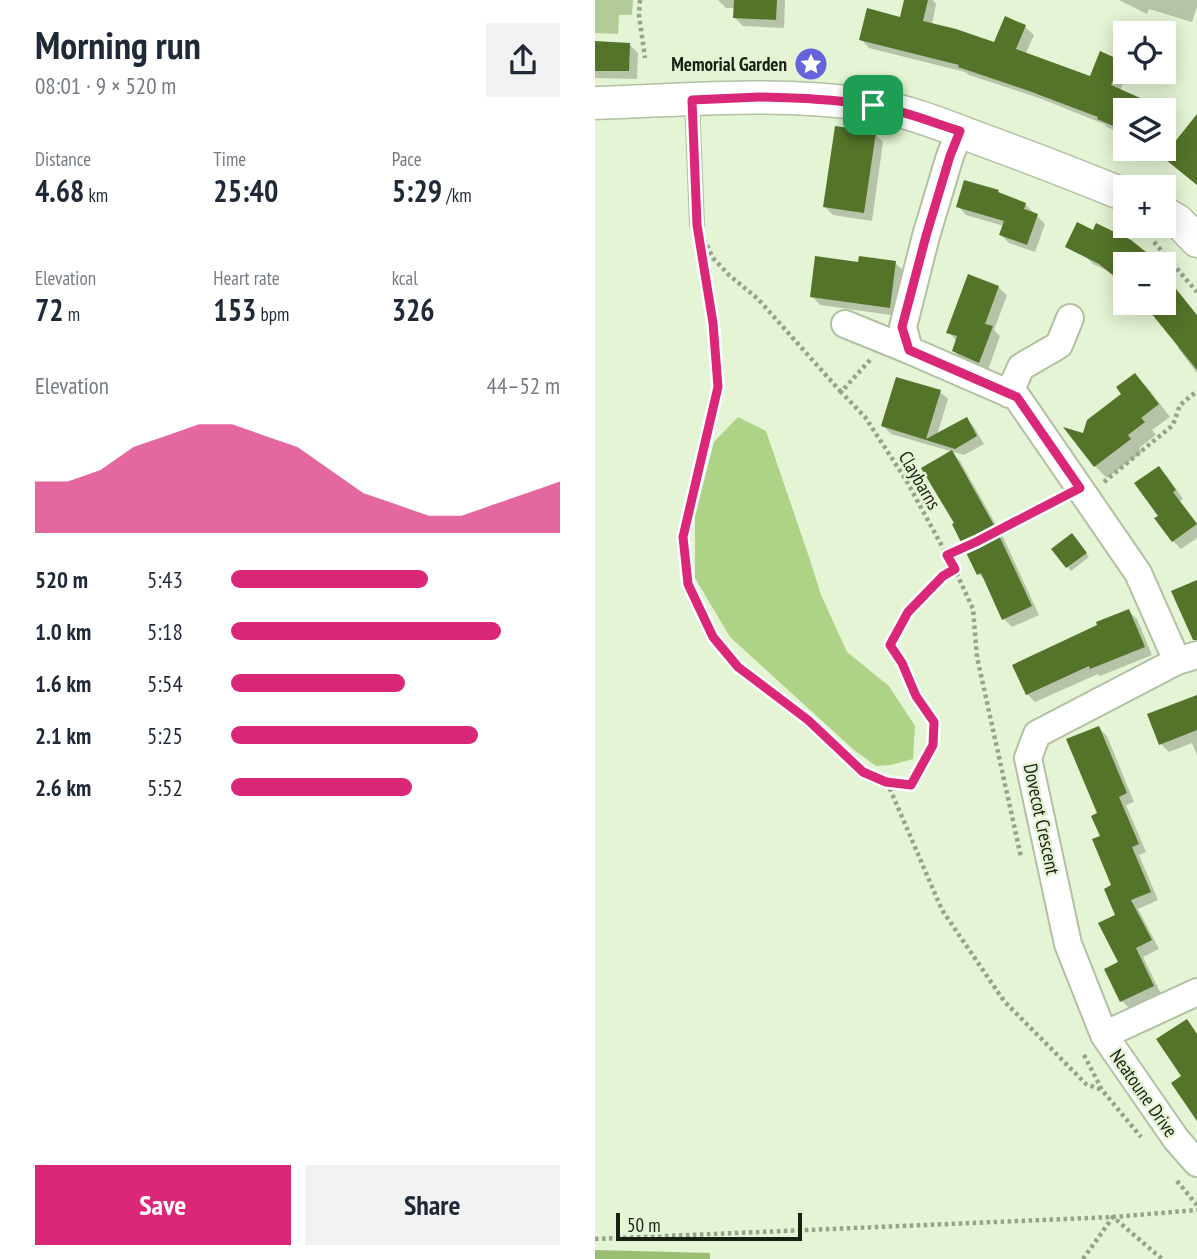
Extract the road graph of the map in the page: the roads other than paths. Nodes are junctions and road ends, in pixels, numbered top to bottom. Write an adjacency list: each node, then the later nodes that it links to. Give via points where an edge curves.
1 (692, 100): 2 (street); 3 (street, via 817,98 873,105); 6 (lane)
2 (595, 103)
3 (960, 131): 4 (street, via 1066,170); 10 (street)
4 (1113, 207)
5 (1176, 222): 7 (street)
6 (697, 225)
7 (1197, 240)
8 (1070, 318): 11 (street, via 1059,345 1021,367)
9 (845, 324): 10 (street)
10 (898, 345): 11 (street)
11 (1009, 394): 12 (street, via 1017,397 1138,573)
12 (1187, 658): 14 (street, Dovecot Crescent, via 1037,734 1027,758 1068,944)
13 (1197, 992): 14 (street, Neatoune Drive)
14 (1104, 1035): 15 (street, Neatoune Drive)
15 (1197, 1163)

